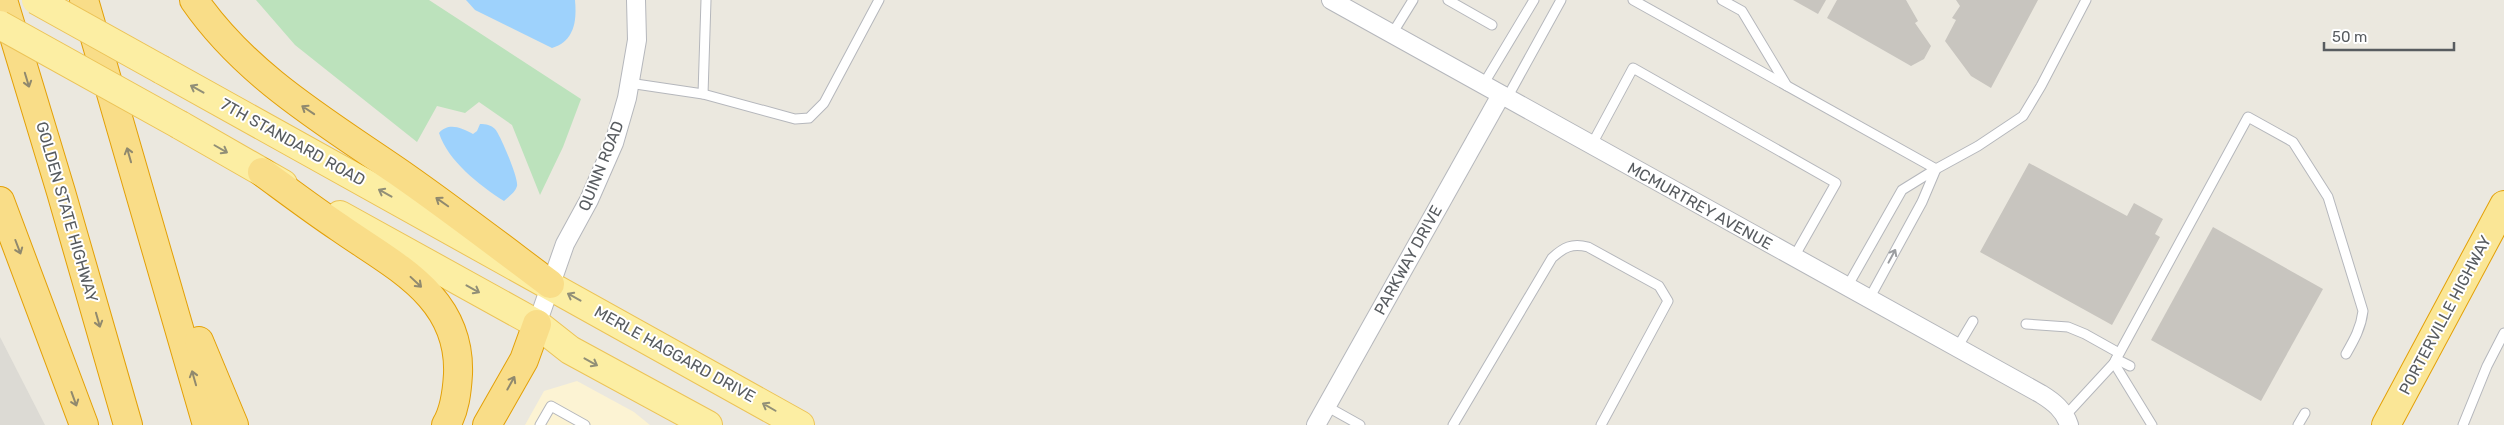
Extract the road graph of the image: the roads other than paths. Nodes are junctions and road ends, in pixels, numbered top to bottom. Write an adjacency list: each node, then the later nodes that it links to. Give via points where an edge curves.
1 (3, 0): 46 (highway, GOLDEN STATE HIGHWAY, one-way to 46)
2 (36, 0): 31 (main road, 7TH STANDARD ROAD, one-way to 2, bridge)
3 (84, 0): 27 (highway, one-way to 3)
4 (194, 0): 31 (highway, one-way to 4, via 447,206 285,94 235,50)
5 (636, 0): 19 (street, QUINN ROAD, via 637,40)
6 (706, 0): 22 (lane)
7 (879, 0): 22 (lane, via 824,103 809,118 795,119)
8 (1331, 0): 18 (street, MCMURTREY AVENUE)
9 (1413, 0): 18 (lane)
10 (1448, 0): 17 (lane)
11 (1534, 0): 20 (lane)
12 (1561, 0): 23 (lane)
13 (1633, 0): 21 (lane)
14 (1722, 0): 21 (lane, via 1742,11)
15 (2086, 0): 25 (lane, via 2042,86 2022,116)
16 (0, 25): 26 (main road, one-way to 26, bridge)
17 (1492, 25)
18 (1392, 34): 20 (street, MCMURTREY AVENUE)
19 (629, 83): 22 (lane); 31 (street, QUINN ROAD, via 614,143 589,200 564,244)
20 (1484, 86): 23 (street, MCMURTREY AVENUE)
21 (1787, 86): 25 (lane)
22 (703, 94)
23 (1504, 97): 24 (street, MCMURTREY AVENUE); 42 (street, PARKWAY DRIVE)
24 (1591, 146): 30 (street, MCMURTREY AVENUE); 30 (lane, via 1633,68 1836,183)
25 (1936, 169): 32 (lane, via 1902,190); 33 (lane, one-way to 25, via 1922,202)
26 (262, 172): 35 (main road, one-way to 35); 49 (highway, one-way to 49, via 406,272 434,298 451,330 458,360 457,392)
27 (140, 192): 47 (highway, one-way to 27); 48 (highway)
28 (0, 201): 45 (highway, one-way to 45)
29 (2504, 205): 61 (highway, PORTERVILLE HIGHWAY)
30 (1794, 257): 32 (street, MCMURTREY AVENUE)
31 (550, 284): 35 (street, QUINN ROAD); 54 (main road, MERLE HAGGARD DRIVE, one-way to 31)
32 (1847, 287): 33 (street, MCMURTREY AVENUE)
33 (1869, 299): 38 (street, MCMURTREY AVENUE)
34 (1973, 321): 38 (lane)
35 (537, 324): 50 (highway, one-way to 35, via 524,360); 53 (main road, one-way to 53, via 570,350)
36 (2026, 324): 40 (lane, via 2068,327 2085,334)
37 (2504, 333): 62 (lane)
38 (1957, 348): 44 (street, MCMURTREY AVENUE, via 2054,402)
39 (2346, 354): 40 (lane, via 2362,322 2362,311 2328,197 2293,142 2248,117)
40 (2117, 358): 41 (lane); 44 (lane); 59 (lane)
41 (2130, 366)
42 (1326, 406): 55 (street, PARKWAY DRIVE); 56 (lane)
43 (2305, 413): 60 (lane)
44 (2068, 420)
45 (84, 425)
46 (128, 425)
47 (207, 425)
48 (234, 425)
49 (446, 425)
50 (487, 425)
51 (540, 425): 52 (lane, via 551,406)
52 (585, 425)
53 (708, 425)
54 (800, 425)
55 (1316, 425)
56 (1360, 425)
57 (1452, 425): 58 (lane, via 1552,258 1564,247 1576,244 1588,247 1659,286 1668,301)
58 (1601, 425)
59 (2152, 425)
60 (2298, 425)
61 (2386, 425)
62 (2463, 425)

